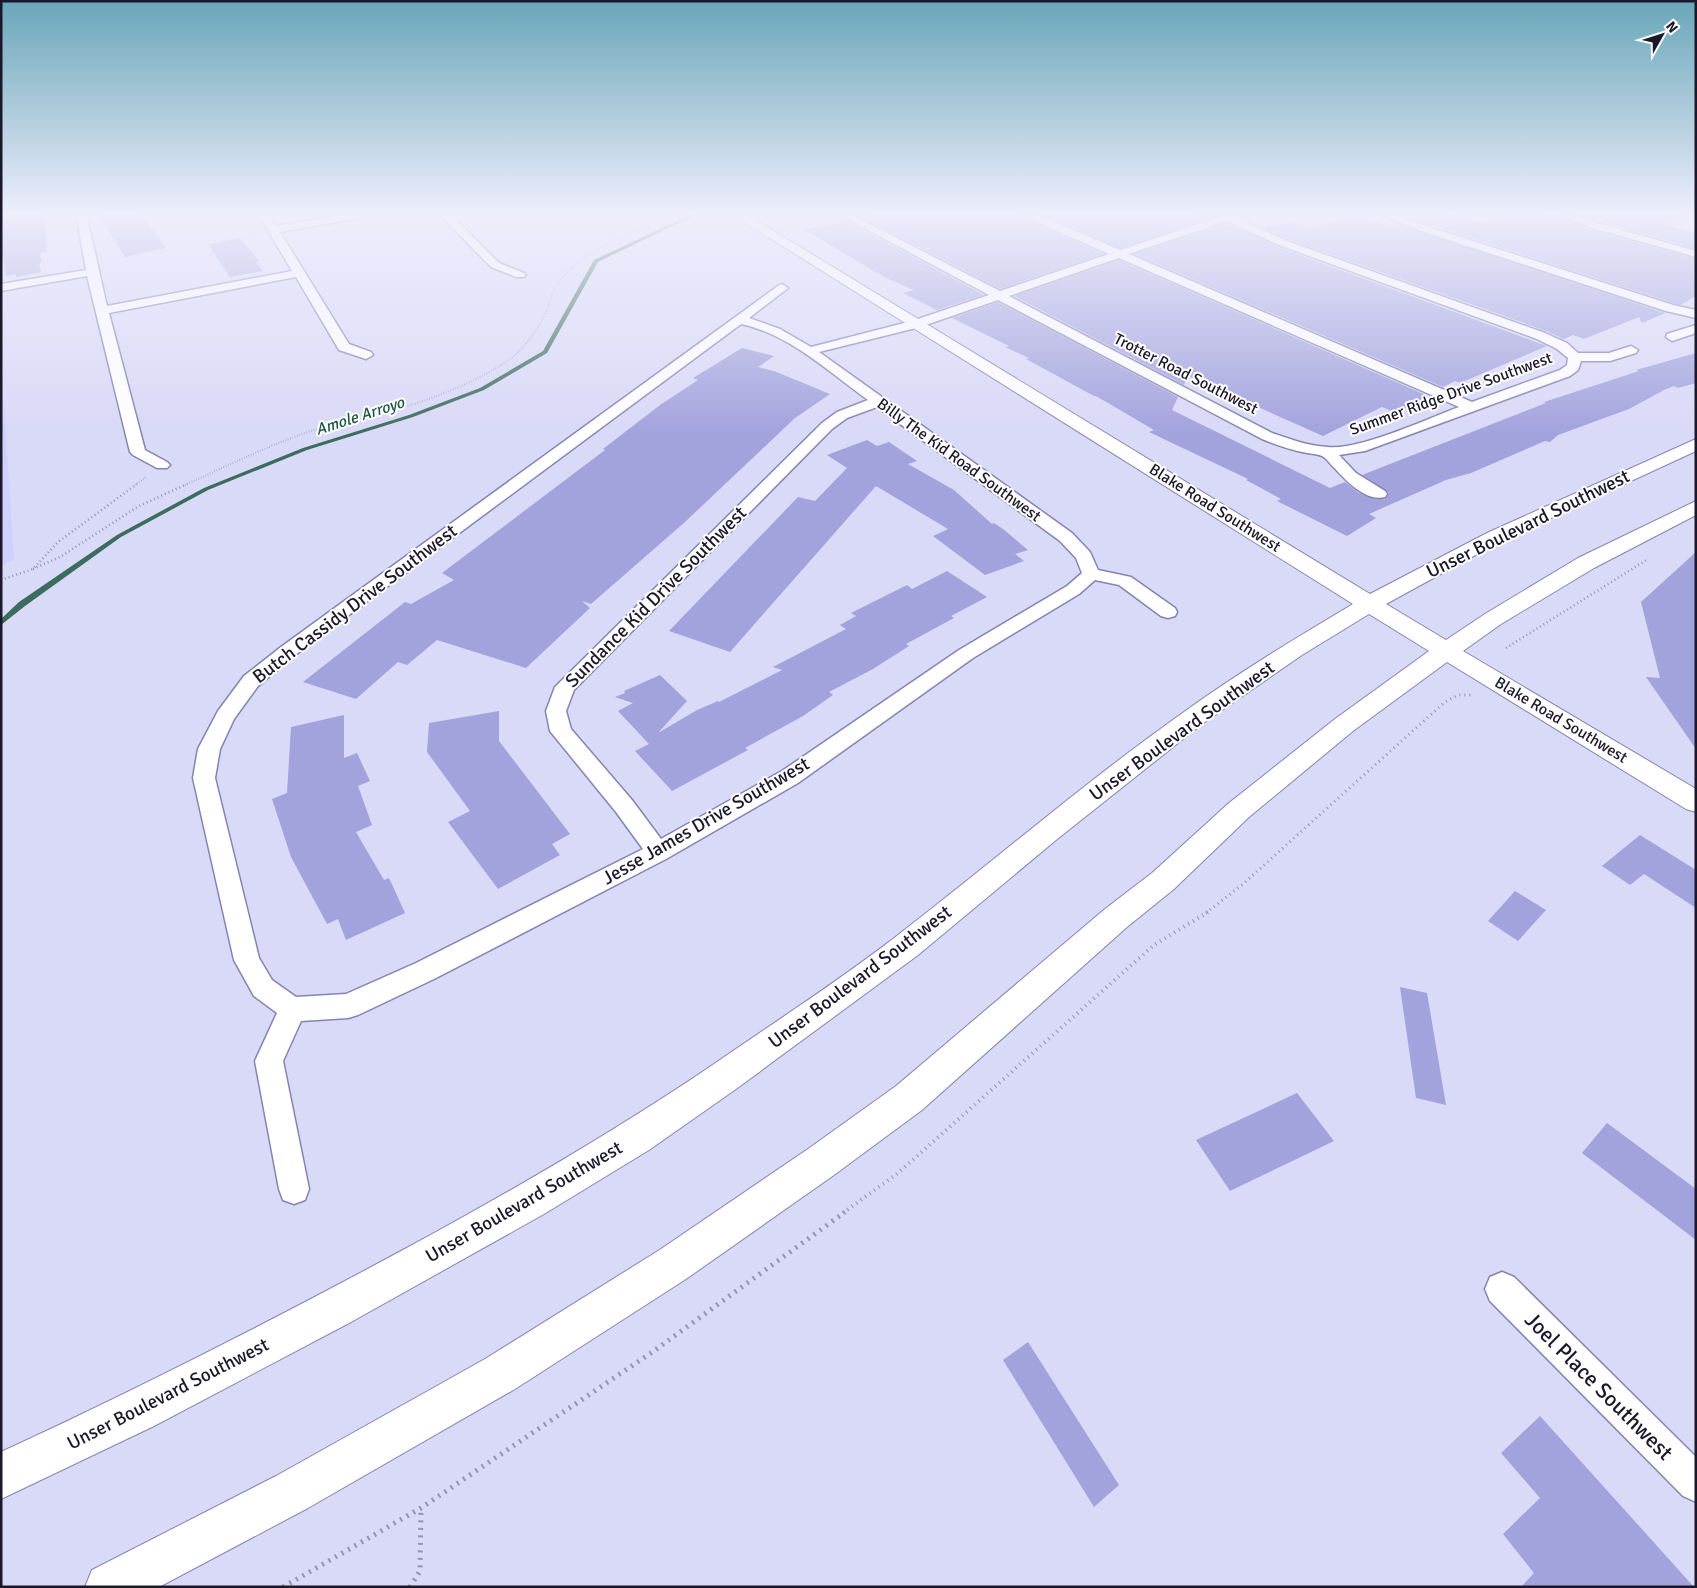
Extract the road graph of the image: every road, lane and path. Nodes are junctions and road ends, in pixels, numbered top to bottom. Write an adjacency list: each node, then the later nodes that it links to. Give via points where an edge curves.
1 (97, 287): 13 (street)
2 (225, 287): 13 (street)
3 (308, 287): 21 (street, via 344,347)
4 (557, 287): 31 (path, via 545,314 526,344 506,362 458,388 393,410 314,430 266,448 139,506 60,557)
5 (856, 287): 16 (main road, Blake Road Southwest)
6 (981, 287): 12 (street, Trotter Road Southwest)
7 (1023, 287): 12 (street)
8 (1194, 287): 24 (street)
9 (1405, 287): 22 (street, via 1541,336 1562,346)
10 (1605, 287): 14 (street)
11 (782, 288): 15 (street, Butch Cassidy Drive Southwest)
12 (998, 296): 16 (street); 26 (street, Trotter Road Southwest, via 1267,436 1294,446)
13 (104, 310): 27 (street, via 138,452)
14 (1696, 314)
15 (738, 320): 20 (street, Billy The Kid Road Southwest, via 778,331); 41 (street, Butch Cassidy Drive Southwest, via 288,651 250,682 225,716 208,749 204,778 247,960 262,988)
16 (916, 324): 20 (street); 34 (main road, Blake Road Southwest)
17 (1696, 329): 18 (street)
18 (1672, 337)
19 (1631, 350): 22 (street, via 1610,357)
20 (809, 351): 23 (street, Billy The Kid Road Southwest)
21 (366, 355)
22 (1575, 357): 24 (street, Summer Ridge Drive Southwest, via 1573,366 1565,373)
23 (878, 401): 32 (street, Billy The Kid Road Southwest, via 1066,537 1084,556); 40 (street, Sundance Kid Drive Southwest, via 842,415 827,426 565,687 556,711 560,732 624,806)
24 (1471, 407): 26 (street, Summer Ridge Drive Southwest, via 1360,448)
25 (1696, 444): 34 (main road, Unser Boulevard Southwest, via 1494,537)
26 (1328, 452): 28 (street, via 1344,473)
27 (162, 465): 31 (path, via 58,542)
28 (1379, 494)
29 (1696, 507): 37 (main road, via 1586,563)
30 (1648, 559): 36 (path)
31 (32, 569): 33 (path)
32 (1092, 574): 35 (street, via 1125,581); 40 (street, Jesse James Drive Southwest, via 1073,590 966,654 790,777)
33 (1, 580)
34 (1369, 604): 37 (main road, Blake Road Southwest); 44 (main road, Unser Boulevard Southwest, via 1193,718 907,946 636,1137 531,1201 337,1308 139,1410)
35 (1168, 612)
36 (1506, 648)
37 (1446, 651): 39 (main road, Blake Road Southwest); 47 (main road, via 1344,725 1239,810 1163,881 909,1098 821,1162 672,1265 500,1374 292,1492)
38 (1474, 695): 46 (path, via 1458,695 1445,702 1243,884 1208,912 1154,945 898,1173 651,1353)
39 (1696, 802)
40 (658, 852): 41 (street, Jesse James Drive Southwest, via 425,971 348,1006)
41 (292, 1009): 42 (street, via 269,1061)
42 (294, 1190)
43 (1502, 1289): 45 (street, Joel Place Southwest)
44 (1, 1476)
45 (1696, 1483)
46 (421, 1508): 48 (path); 49 (path, via 420,1572)
47 (109, 1587)
48 (283, 1587)
49 (410, 1587)

